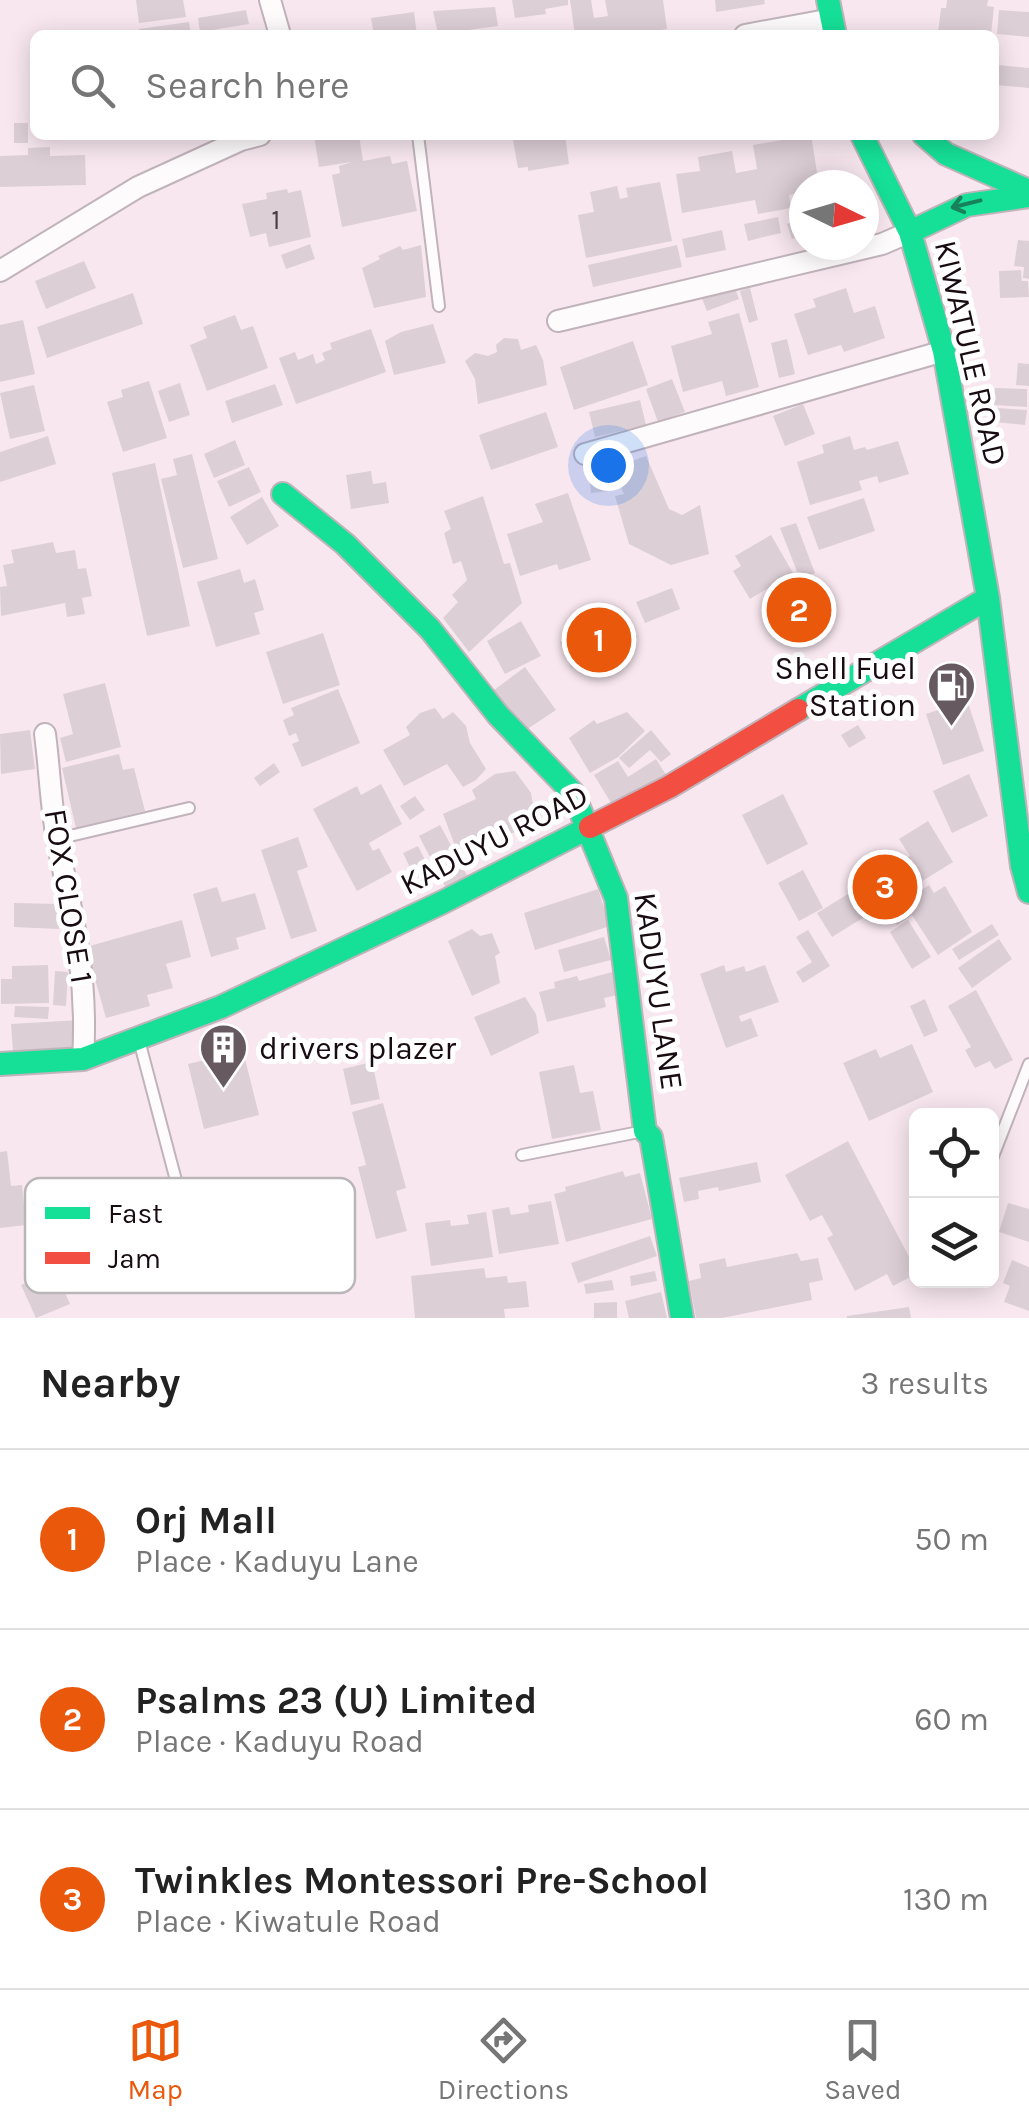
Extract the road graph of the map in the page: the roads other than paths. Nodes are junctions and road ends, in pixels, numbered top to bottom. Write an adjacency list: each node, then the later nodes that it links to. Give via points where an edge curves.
1 (270, 0): 3 (street)
2 (834, 22): 4 (street)
3 (279, 30)
4 (779, 30)
5 (240, 140): 11 (street, via 138,187)
6 (419, 140): 12 (lane)
7 (864, 140): 10 (street, KIWATULE ROAD)
8 (930, 140): 9 (street)
9 (1029, 194): 10 (street, one-way to 10, via 948,209)
10 (910, 232): 13 (street, via 869,248); 14 (street, KIWATULE ROAD)
11 (0, 271)
12 (438, 306)
13 (558, 320)
14 (944, 351): 15 (street); 17 (street, KIWATULE ROAD)
15 (585, 454)
16 (284, 494): 20 (street, KADUYU LANE, via 430,629 498,715 573,793)
17 (988, 598): 20 (street, KADUYU ROAD, via 670,787); 22 (street, KIWATULE ROAD)
18 (45, 734): 21 (street, FOX CLOSE 1)
19 (188, 808): 21 (lane)
20 (587, 829): 23 (street, KADUYU ROAD, via 221,1007); 27 (street, KADUYU LANE, via 616,898)
21 (58, 839): 24 (street, FOX CLOSE 1, via 86,1007)
22 (1029, 892)
23 (138, 1038): 24 (street, KADUYU ROAD); 30 (lane)
24 (83, 1059): 25 (street, KADUYU ROAD)
25 (0, 1064)
26 (1029, 1064): 28 (lane)
27 (645, 1131): 29 (lane); 31 (street, KADUYU LANE)
28 (999, 1141)
29 (522, 1156)
30 (176, 1178)
31 (682, 1318)

